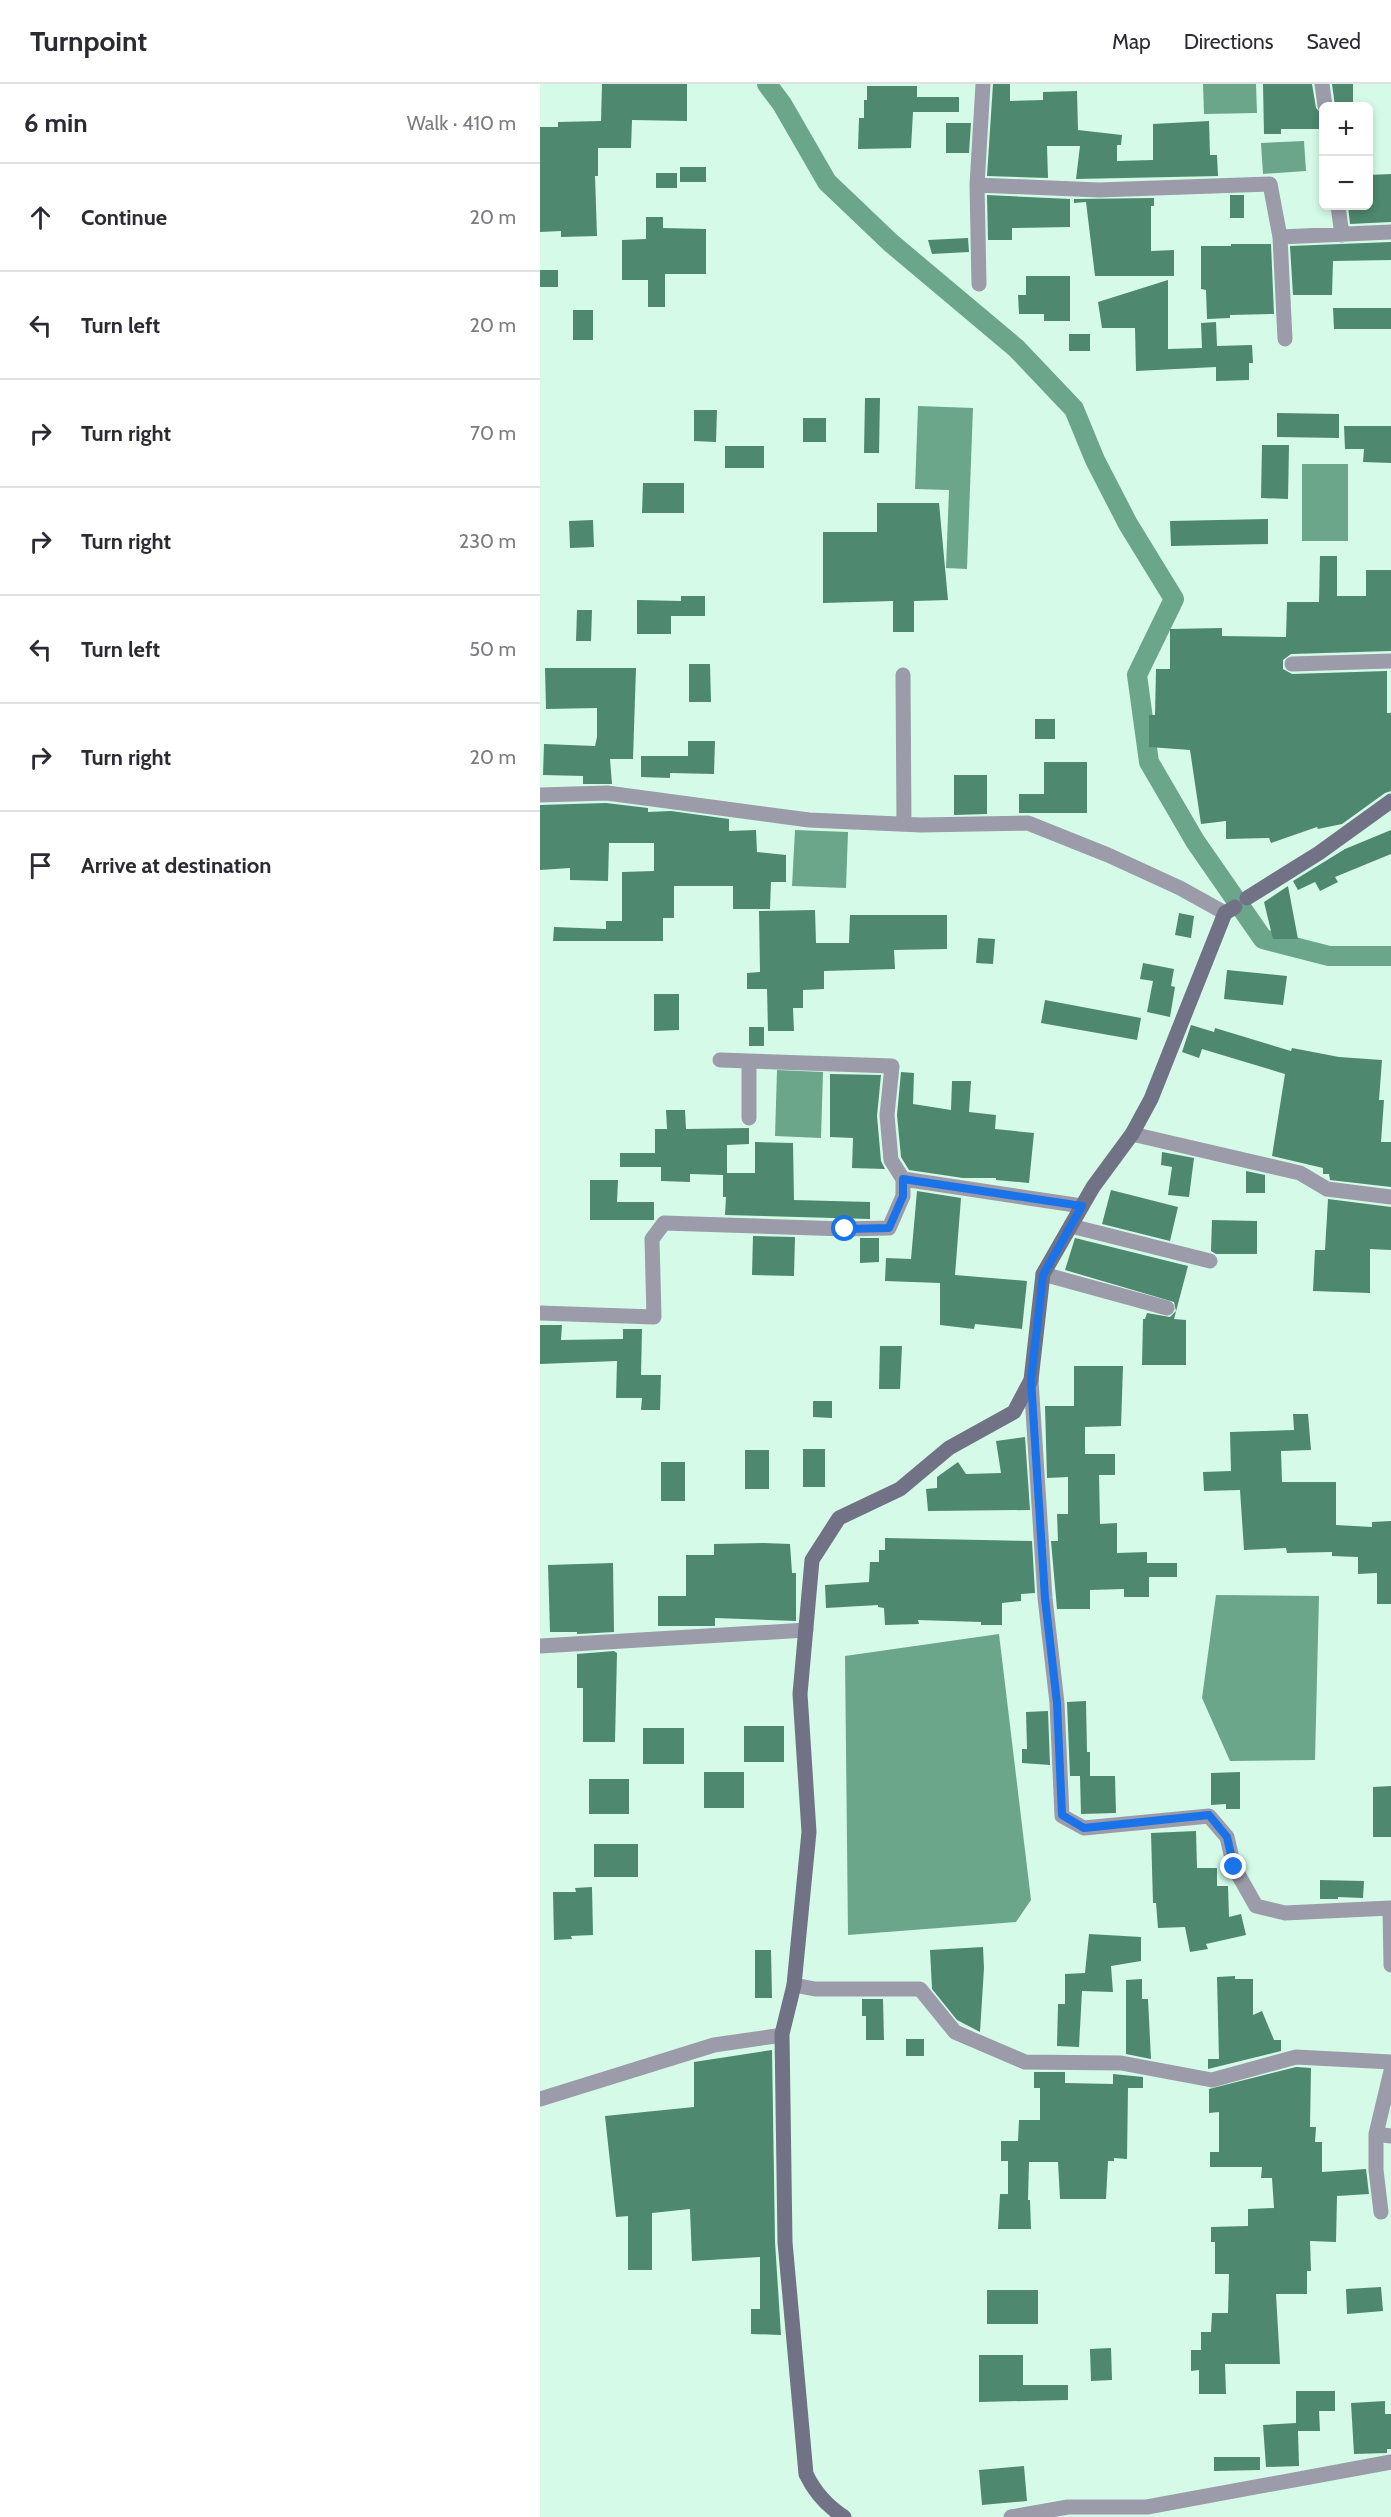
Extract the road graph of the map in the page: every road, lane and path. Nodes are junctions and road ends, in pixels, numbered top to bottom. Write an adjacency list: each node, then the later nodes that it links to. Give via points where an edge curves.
1 (983, 84): 4 (street)
2 (1322, 84): 3 (street)
3 (1324, 102)
4 (977, 185): 8 (street, via 1099,190 1270,184); 9 (street)
5 (1339, 210): 7 (street)
6 (1391, 232): 7 (street)
7 (1342, 235): 8 (street)
8 (1280, 237): 10 (street)
9 (979, 284)
10 (1285, 339)
11 (1292, 664): 12 (street)
12 (1390, 664)
13 (903, 675): 16 (street)
14 (540, 795): 16 (street, via 607,793 809,820)
15 (1391, 801): 17 (street)
16 (904, 824): 17 (street, via 1028,823 1180,888)
17 (1236, 906): 21 (street)
18 (720, 1060): 19 (street)
19 (749, 1061): 20 (street); 22 (street, via 892,1066 887,1115 891,1160)
20 (749, 1118)
21 (1132, 1134): 23 (street, via 1300,1173 1327,1189); 24 (street)
22 (903, 1179): 24 (street); 29 (street, via 903,1196 889,1228 664,1223 652,1239 654,1317)
23 (1391, 1197)
24 (1082, 1206): 25 (street)
25 (1071, 1226): 26 (street); 27 (street)
26 (1210, 1261)
27 (1043, 1275): 28 (street); 30 (street)
28 (1167, 1308)
29 (540, 1314)
30 (1031, 1380): 31 (street, via 1014,1413 949,1448 900,1489 839,1518 812,1560); 33 (street, via 1062,1815 1084,1828 1209,1815 1227,1837 1234,1867 1256,1906 1285,1913)
31 (806, 1630): 32 (street); 35 (street, via 800,1694 809,1832)
32 (540, 1646)
33 (1390, 1908): 34 (street)
34 (1391, 1965)
35 (794, 1985): 37 (street, via 815,1989 920,1989 955,2032 1025,2062 1120,2064 1212,2080 1296,2057); 43 (street, via 782,2034 784,2242 806,2474 831,2509)
36 (776, 2036): 39 (street, via 714,2045)
37 (1391, 2062)
38 (1391, 2071): 40 (street)
39 (540, 2099)
40 (1384, 2135): 41 (street, via 1376,2170)
41 (1381, 2212)
42 (1391, 2462): 44 (street, via 1148,2507 1068,2507)
43 (844, 2517)
44 (1011, 2517)

